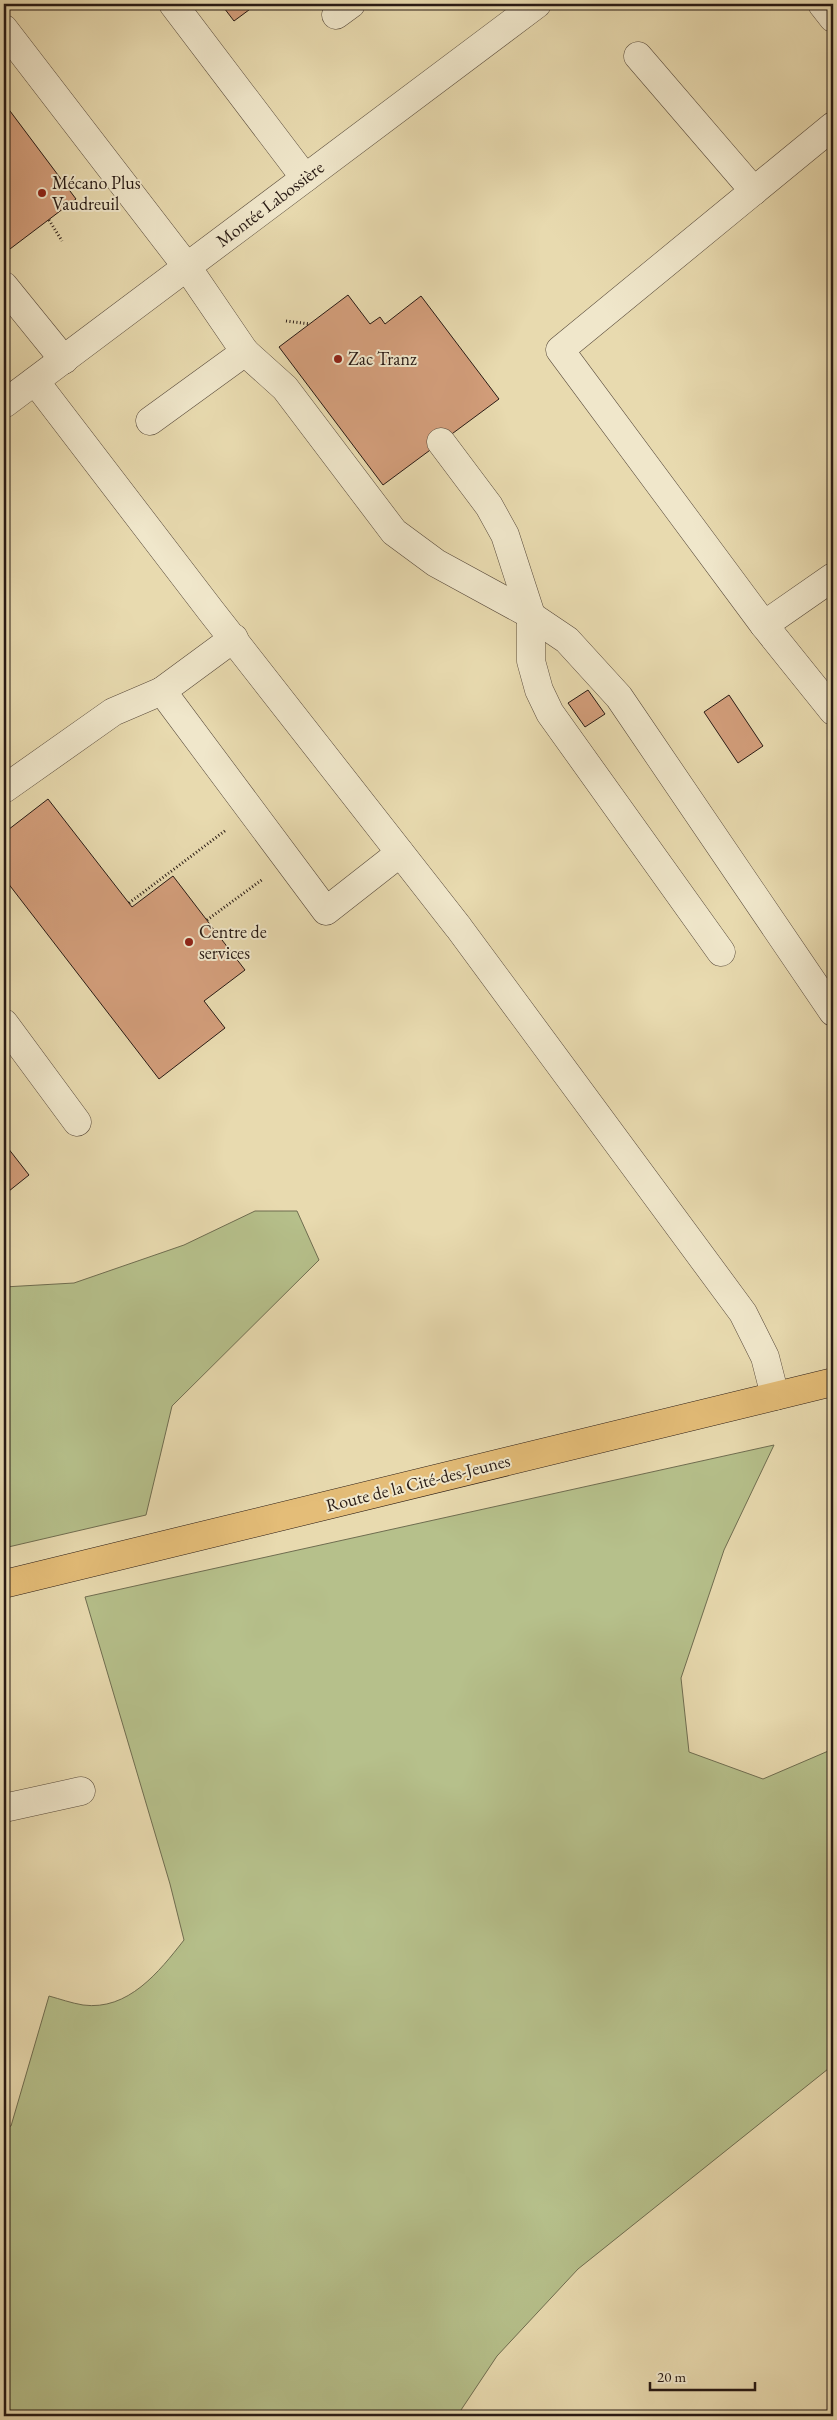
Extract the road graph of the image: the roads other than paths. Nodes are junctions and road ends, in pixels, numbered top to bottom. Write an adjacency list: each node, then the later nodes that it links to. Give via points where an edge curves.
1 (173, 4): 8 (street)
2 (536, 4): 8 (street, Montée Labossière)
3 (822, 4): 4 (street)
4 (833, 18)
5 (4, 29): 10 (street)
6 (638, 56): 9 (street)
7 (833, 126): 9 (street)
8 (305, 178): 10 (street, Montée Labossière)
9 (754, 191): 20 (street, via 560,350)
10 (187, 267): 12 (street); 13 (street, Montée Labossière)
11 (4, 286): 13 (street)
12 (245, 352): 16 (street); 19 (street, via 285,388 394,532 436,563)
13 (64, 360): 14 (street, Montée Labossière)
14 (36, 380): 15 (street, Montée Labossière); 21 (street)
15 (4, 404)
16 (150, 421)
17 (441, 442): 19 (street, via 489,506 505,535)
18 (833, 577): 20 (street)
19 (531, 615): 26 (street, via 531,660 539,690 550,713); 27 (street, via 567,640 619,696)
20 (764, 625): 23 (street)
21 (234, 638): 22 (street); 25 (street)
22 (162, 691): 24 (street, via 113,712); 25 (street, via 326,911)
23 (833, 711)
24 (4, 789)
25 (400, 853): 31 (street, via 743,1313 765,1358)
26 (721, 952)
27 (833, 1012)
28 (4, 1023): 29 (street)
29 (77, 1122)
30 (833, 1382): 31 (main road, Route de la Cité-des-Jeunes)
31 (775, 1396): 32 (main road, Route de la Cité-des-Jeunes)
32 (4, 1584)
33 (81, 1791): 34 (street)
34 (4, 1808)

